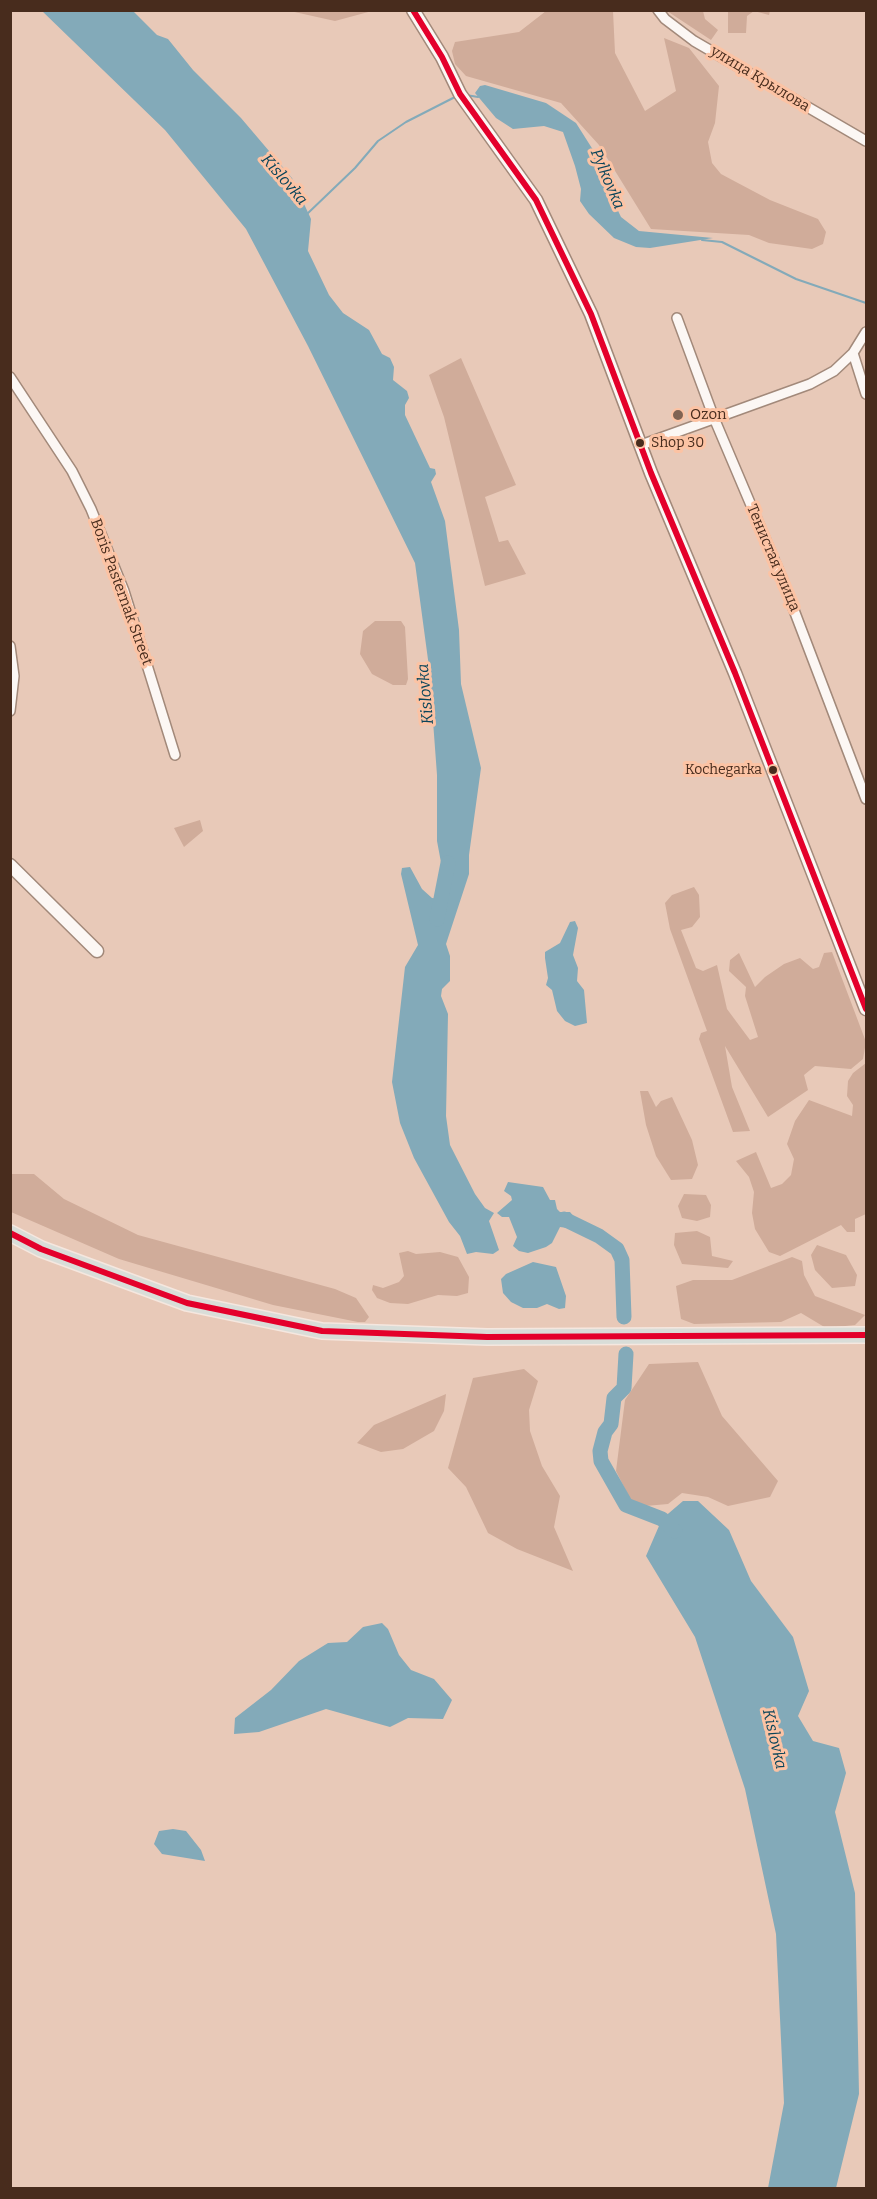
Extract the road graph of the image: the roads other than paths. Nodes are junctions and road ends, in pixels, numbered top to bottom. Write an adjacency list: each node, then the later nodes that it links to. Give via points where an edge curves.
1 (658, 10): 3 (street, улица Крылова, via 694,40)
2 (418, 12): 10 (street, via 460,94 536,200 591,314)
3 (867, 141)
4 (677, 318): 9 (street, Тенистая улица)
5 (867, 332): 6 (street)
6 (853, 353): 8 (street); 9 (street, via 834,371 810,384)
7 (10, 377): 13 (street, Boris Pasternak Street, via 49,432 91,510 118,575)
8 (867, 394)
9 (714, 418): 10 (street); 14 (street, Тенистая улица, via 782,576)
10 (641, 445): 17 (street)
11 (10, 646): 12 (street, via 14,676)
12 (10, 711)
13 (175, 755)
14 (867, 799)
15 (10, 865): 16 (street)
16 (97, 951)
17 (867, 1009)
18 (10, 1233): 19 (main road, via 41,1249 187,1303 322,1331 477,1337)
19 (867, 1335)

